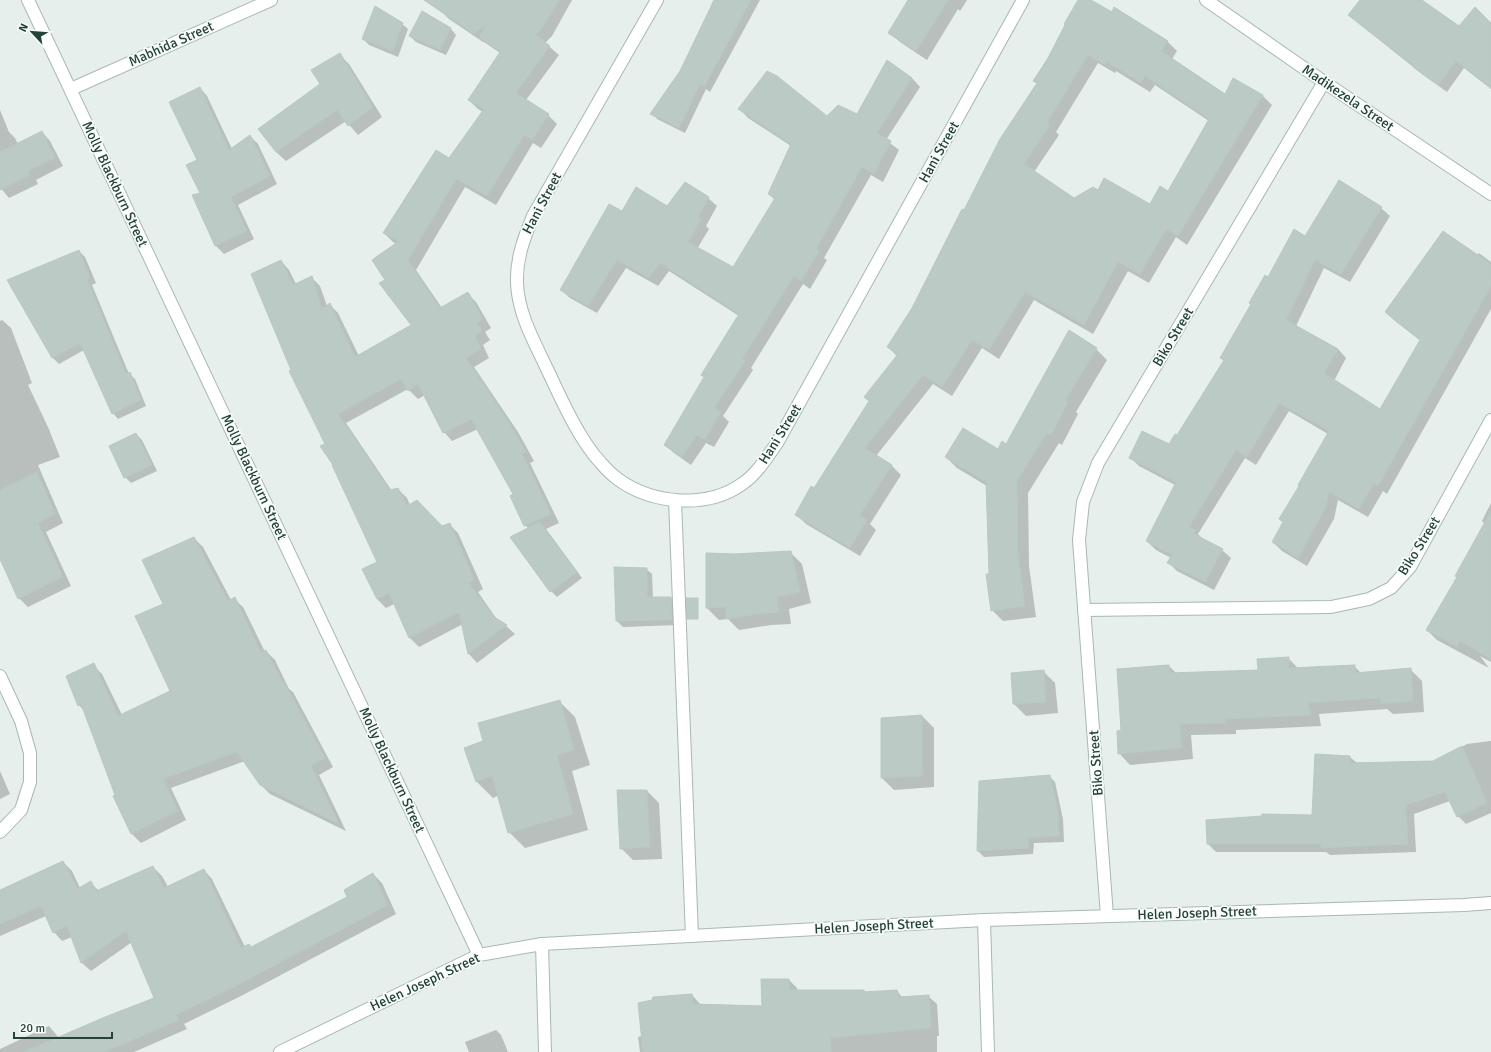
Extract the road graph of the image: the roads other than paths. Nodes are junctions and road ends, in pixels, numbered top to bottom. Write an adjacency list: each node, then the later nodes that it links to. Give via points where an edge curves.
1 (28, 0): 7 (street, Molly Blackburn Street)
2 (271, 0): 7 (street, Mabhida Street)
3 (657, 0): 10 (street, Hani Street, via 533,216 522,242 517,284 523,317 584,441 600,462 618,479 654,496)
4 (1023, 0): 10 (street, Hani Street, via 761,466 742,484 723,494 704,499)
5 (1206, 0): 6 (street, Madikezela Street)
6 (1324, 82): 8 (street, Madikezela Street); 11 (street, Biko Street, via 1098,463 1083,502 1079,540)
7 (70, 89): 19 (street, Molly Blackburn Street)
8 (1491, 194)
9 (1491, 420): 11 (street, Biko Street, via 1410,567 1391,588 1370,599 1331,607)
10 (676, 500): 17 (street)
11 (1084, 610): 15 (street, Biko Street)
12 (0, 676): 13 (street, via 21,721 30,753 30,782 21,810)
13 (0, 832)
14 (1491, 903): 15 (street, Helen Joseph Street)
15 (1107, 916): 16 (street, Helen Joseph Street)
16 (984, 920): 17 (street, Helen Joseph Street); 22 (street)
17 (692, 936): 18 (street, Helen Joseph Street)
18 (542, 944): 19 (street, Helen Joseph Street); 21 (street)
19 (479, 955): 20 (street, Helen Joseph Street)
20 (280, 1052)
21 (545, 1052)
22 (988, 1052)

